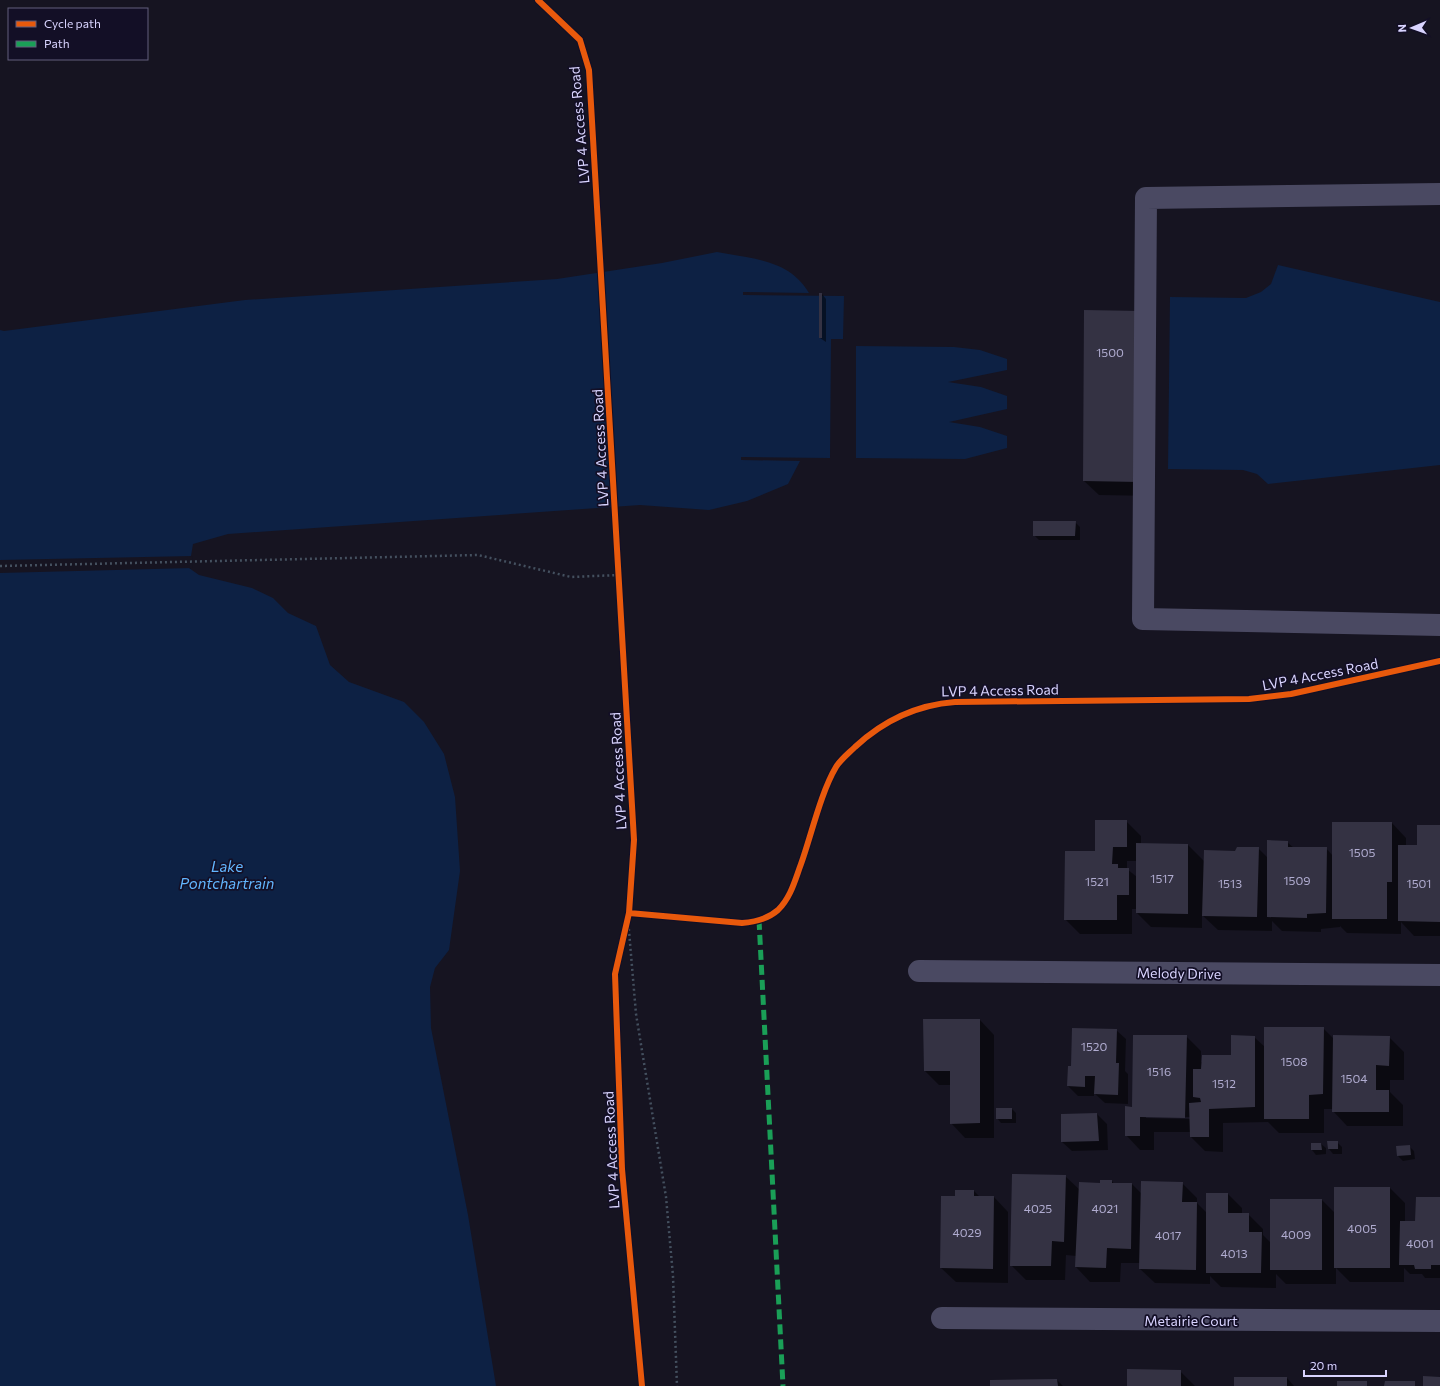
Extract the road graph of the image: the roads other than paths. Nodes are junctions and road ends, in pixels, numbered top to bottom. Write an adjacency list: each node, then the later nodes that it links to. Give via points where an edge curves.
1 (1440, 194): 2 (street, via 1146,198 1144,619)
2 (1440, 625)
3 (919, 971): 4 (street, Melody Drive)
4 (1440, 976)
5 (942, 1318): 6 (street, Metairie Court)
6 (1440, 1321)

